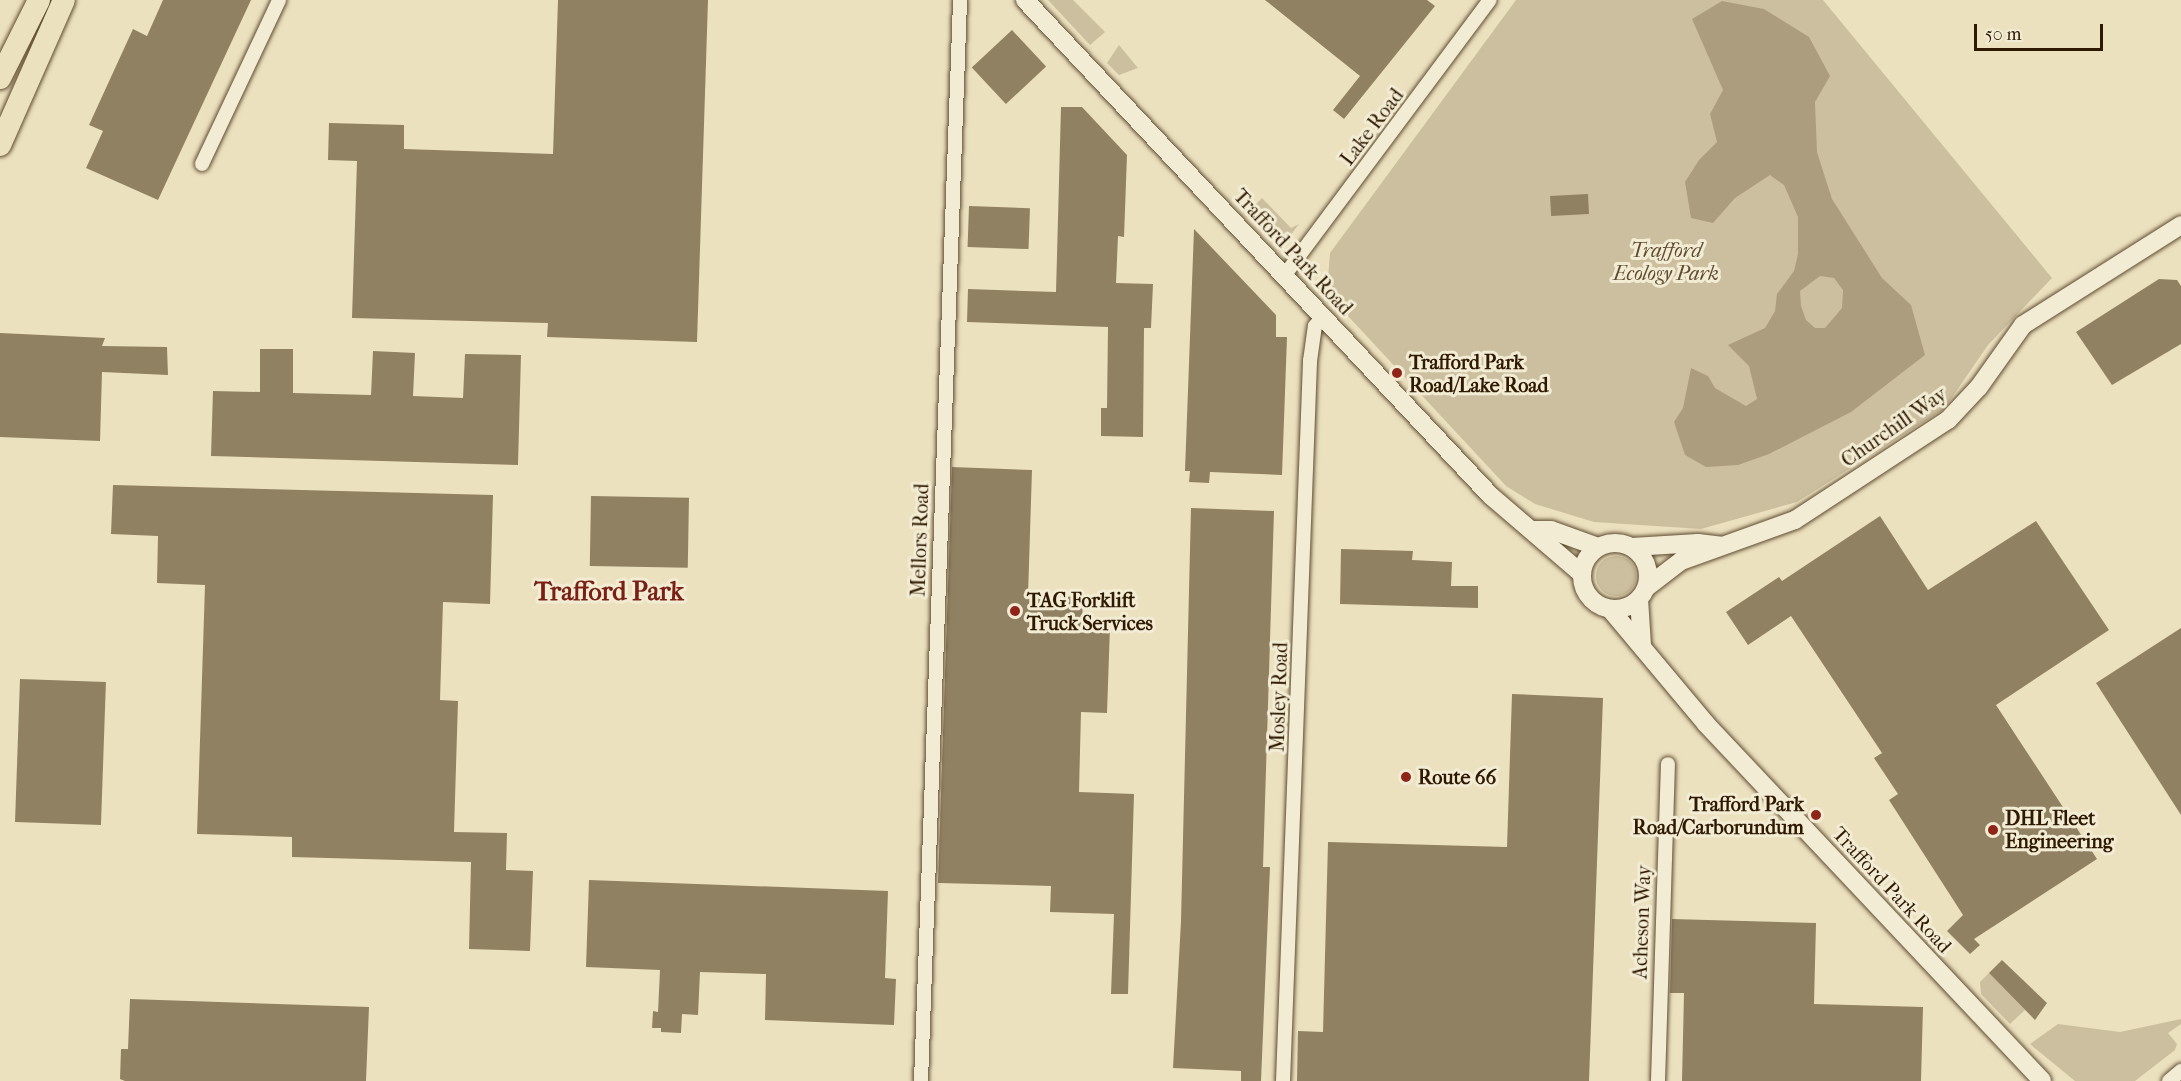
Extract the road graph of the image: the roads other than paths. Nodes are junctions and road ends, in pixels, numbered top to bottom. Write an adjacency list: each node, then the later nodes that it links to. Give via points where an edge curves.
1 (39, 0): 7 (main road)
2 (64, 0): 8 (main road)
3 (279, 0): 9 (street)
4 (960, 0): 24 (street, Mellors Road)
5 (1025, 0): 11 (street, Trafford Park Road)
6 (1490, 0): 11 (street, Lake Road)
7 (0, 78)
8 (0, 145)
9 (202, 164)
10 (2181, 225): 14 (street, Churchill Way, via 2023,325 1979,387 1948,420 1795,520)
11 (1284, 276): 12 (street, Trafford Park Road)
12 (1323, 317): 13 (street, Trafford Park Road, via 1491,496); 25 (street, Mosley Road, via 1312,337)
13 (1533, 530): 15 (street, via 1551,530); 17 (street, Trafford Park Road)
14 (1721, 546): 16 (street, Churchill Way, via 1698,543); 18 (street, Churchill Way, via 1681,561)
15 (1598, 547): 16 (street, via 1615,543); 17 (street, via 1590,554)
16 (1632, 547): 18 (street, via 1646,564)
17 (1582, 574): 19 (street, via 1593,601)
18 (1643, 593): 19 (street, via 1630,606); 20 (street)
19 (1610, 609): 20 (street, Trafford Park Road)
20 (1642, 646): 23 (street, Trafford Park Road, via 1754,776)
21 (1668, 764): 26 (street, Acheson Way)
22 (2181, 1071): 27 (street)
23 (2040, 1080)
24 (921, 1081)
25 (1283, 1081)
26 (1658, 1081)
27 (2169, 1081)

